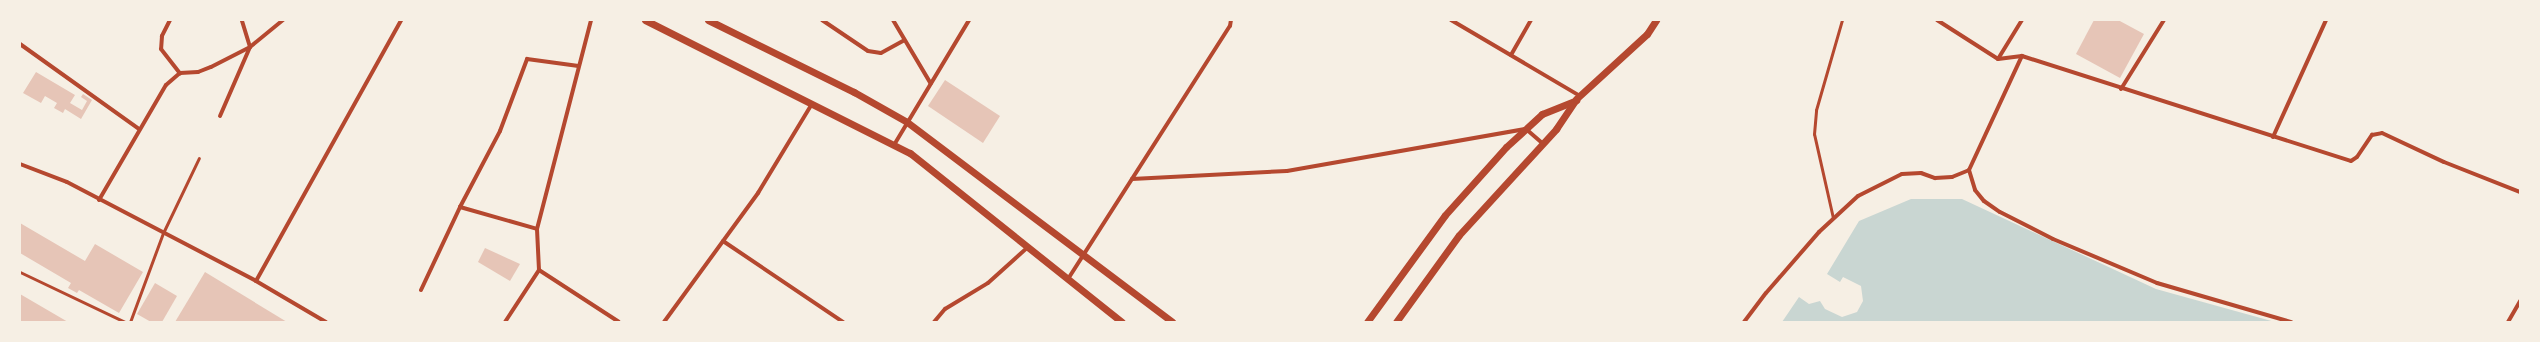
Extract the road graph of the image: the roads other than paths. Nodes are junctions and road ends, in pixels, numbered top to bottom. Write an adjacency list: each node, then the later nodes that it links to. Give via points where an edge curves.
1 (170, 20): 27 (street, via 162,36 161,49)
2 (242, 20): 22 (street)
3 (282, 20): 22 (street)
4 (401, 20): 55 (street)
5 (591, 20): 26 (street)
6 (645, 20): 31 (street)
7 (708, 20): 33 (street, via 854,92)
8 (822, 20): 20 (street, via 868,51 881,53)
9 (893, 20): 20 (street)
10 (969, 20): 28 (street)
11 (1231, 20): 42 (street, via 1230,26)
12 (1451, 20): 23 (street)
13 (1530, 20): 23 (street)
14 (1656, 20): 30 (street, via 1647,34)
15 (1842, 20): 46 (lane, via 1816,110 1814,134)
16 (1937, 20): 25 (street)
17 (2022, 20): 25 (street)
18 (2164, 20): 29 (street)
19 (2326, 20): 36 (street)
20 (904, 40): 28 (street)
21 (20, 44): 34 (street)
22 (250, 47): 27 (street, via 198,72); 32 (street)
23 (1511, 55): 30 (street)
24 (2022, 56): 25 (street); 29 (street); 41 (street)
25 (1998, 58)
26 (579, 66): 45 (street, via 527,59 500,131); 47 (street)
27 (180, 73): 34 (street, via 166,85)
28 (931, 84): 33 (street)
29 (2121, 89): 36 (street, via 2138,91)
30 (1578, 98): 35 (street, via 1542,114); 37 (street, via 1556,129)
31 (812, 104): 38 (street); 49 (street, via 758,193)
32 (220, 116)
33 (908, 122): 38 (street); 51 (street)
34 (139, 129): 44 (street)
35 (1526, 129): 37 (street); 42 (street, via 1287,171); 68 (street, via 1445,215)
36 (2273, 137): 43 (street, via 2351,161 2357,157 2372,135 2382,133 2444,162)
37 (1542, 143): 69 (street, via 1459,235)
38 (894, 145): 50 (street, via 910,153)
39 (199, 158): 48 (lane)
40 (20, 164): 44 (street, via 67,182)
41 (1969, 170): 46 (street, via 1952,177 1935,178 1921,173 1902,174 1862,193); 71 (street, via 1975,190 1984,201 2053,239 2157,283)
42 (1132, 179): 51 (street)
43 (2520, 192)
44 (99, 200): 48 (street)
45 (460, 207): 47 (street); 56 (street)
46 (1833, 218): 70 (street, via 1766,293)
47 (537, 229): 52 (street)
48 (163, 233): 55 (street); 59 (lane)
49 (723, 241): 63 (street); 64 (street)
50 (1028, 247): 54 (street); 65 (street, via 988,283 945,310)
51 (1085, 254): 54 (street); 67 (street)
52 (539, 270): 61 (street); 62 (street)
53 (20, 272): 58 (lane)
54 (1068, 279): 66 (street)
55 (256, 281): 60 (street)
56 (420, 290)
57 (2520, 302): 72 (street)
58 (125, 322)
59 (130, 322)
60 (326, 322)
61 (505, 322)
62 (619, 322)
63 (664, 322)
64 (843, 322)
65 (934, 322)
66 (1122, 322)
67 (1172, 322)
68 (1368, 322)
69 (1396, 322)
70 (1744, 322)
71 (2291, 322)
72 (2508, 322)

